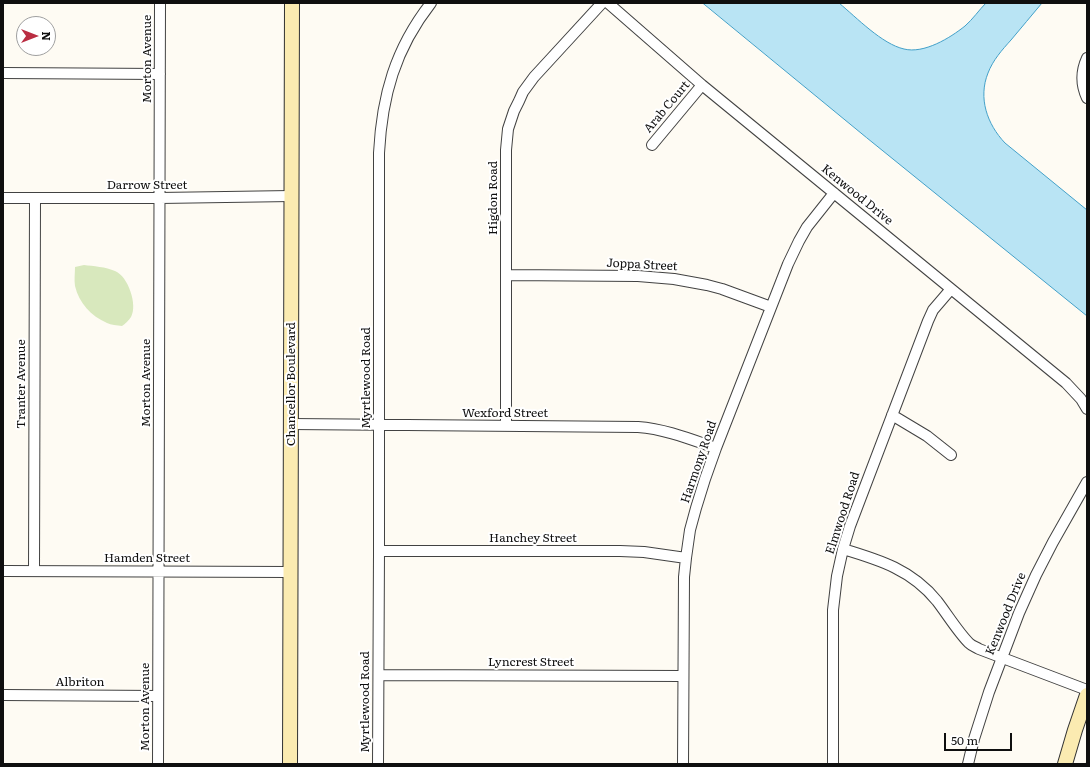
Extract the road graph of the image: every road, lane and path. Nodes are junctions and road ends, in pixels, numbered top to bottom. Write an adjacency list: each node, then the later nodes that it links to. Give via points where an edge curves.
1 (160, 3): 8 (street, Morton Avenue)
2 (292, 3): 13 (street, Chancellor Boulevard)
3 (602, 3): 17 (street, Higdon Road, via 534,77 514,111 508,129 506,150)
4 (608, 3): 9 (street, Kenwood Drive)
5 (425, 5): 23 (street, Myrtlewood Road, via 396,64 386,95 380,127)
6 (1087, 58): 10 (street, via 1082,78)
7 (3, 73): 8 (street)
8 (160, 74): 16 (street, Morton Avenue)
9 (702, 85): 11 (street, Arab Court); 12 (street, Kenwood Drive)
10 (1087, 98)
11 (652, 145)
12 (834, 193): 18 (street, Kenwood Drive); 19 (street, Harmony Road, via 799,241)
13 (291, 196): 16 (street, Darrow Street); 22 (street, Chancellor Boulevard)
14 (3, 198): 15 (street, Darrow Street)
15 (35, 198): 16 (street, Darrow Street); 32 (street, Tranter Avenue)
16 (160, 198): 33 (street, Morton Avenue)
17 (506, 275): 19 (street, Joppa Street, via 674,278 722,289); 24 (street, Higdon Road)
18 (951, 289): 20 (street, Kenwood Drive, via 1066,382); 21 (street, Elmwood Road, via 930,315)
19 (771, 307): 25 (street, Harmony Road)
20 (1087, 409)
21 (892, 415): 26 (street, via 927,436); 28 (street, Elmwood Road)
22 (291, 424): 23 (street, Wexford Street); 34 (street, Chancellor Boulevard)
23 (379, 425): 24 (street, Wexford Street); 29 (street, Myrtlewood Road)
24 (506, 426): 25 (street, Wexford Street, via 644,427 675,433)
25 (716, 448): 30 (street, Harmony Road, via 696,508)
26 (951, 455)
27 (1087, 482): 35 (street, Kenwood Drive, via 1036,575)
28 (843, 550): 35 (street, via 881,561 909,576 931,594 969,643); 46 (street, Elmwood Road, via 833,610)
29 (379, 551): 30 (street, Hanchey Street, via 620,551); 36 (street, Myrtlewood Road)
30 (686, 558): 37 (street, Harmony Road)
31 (3, 571): 32 (street, Hamden Street)
32 (34, 571): 33 (street, Hamden Street)
33 (158, 571): 34 (street, Hamden Street); 41 (street, Morton Avenue)
34 (290, 572): 43 (street, Chancellor Boulevard)
35 (1002, 658): 38 (street); 47 (street, Kenwood Drive)
36 (378, 675): 37 (street, Lyncrest Street); 44 (street, Myrtlewood Road)
37 (683, 676): 45 (street, Harmony Road)
38 (1087, 690)
39 (3, 695): 41 (street, Albriton)
40 (1087, 695): 48 (street)
41 (158, 696): 42 (street, Morton Avenue)
42 (158, 764)
43 (290, 764)
44 (378, 764)
45 (683, 764)
46 (833, 764)
47 (968, 764)
48 (1065, 764)

